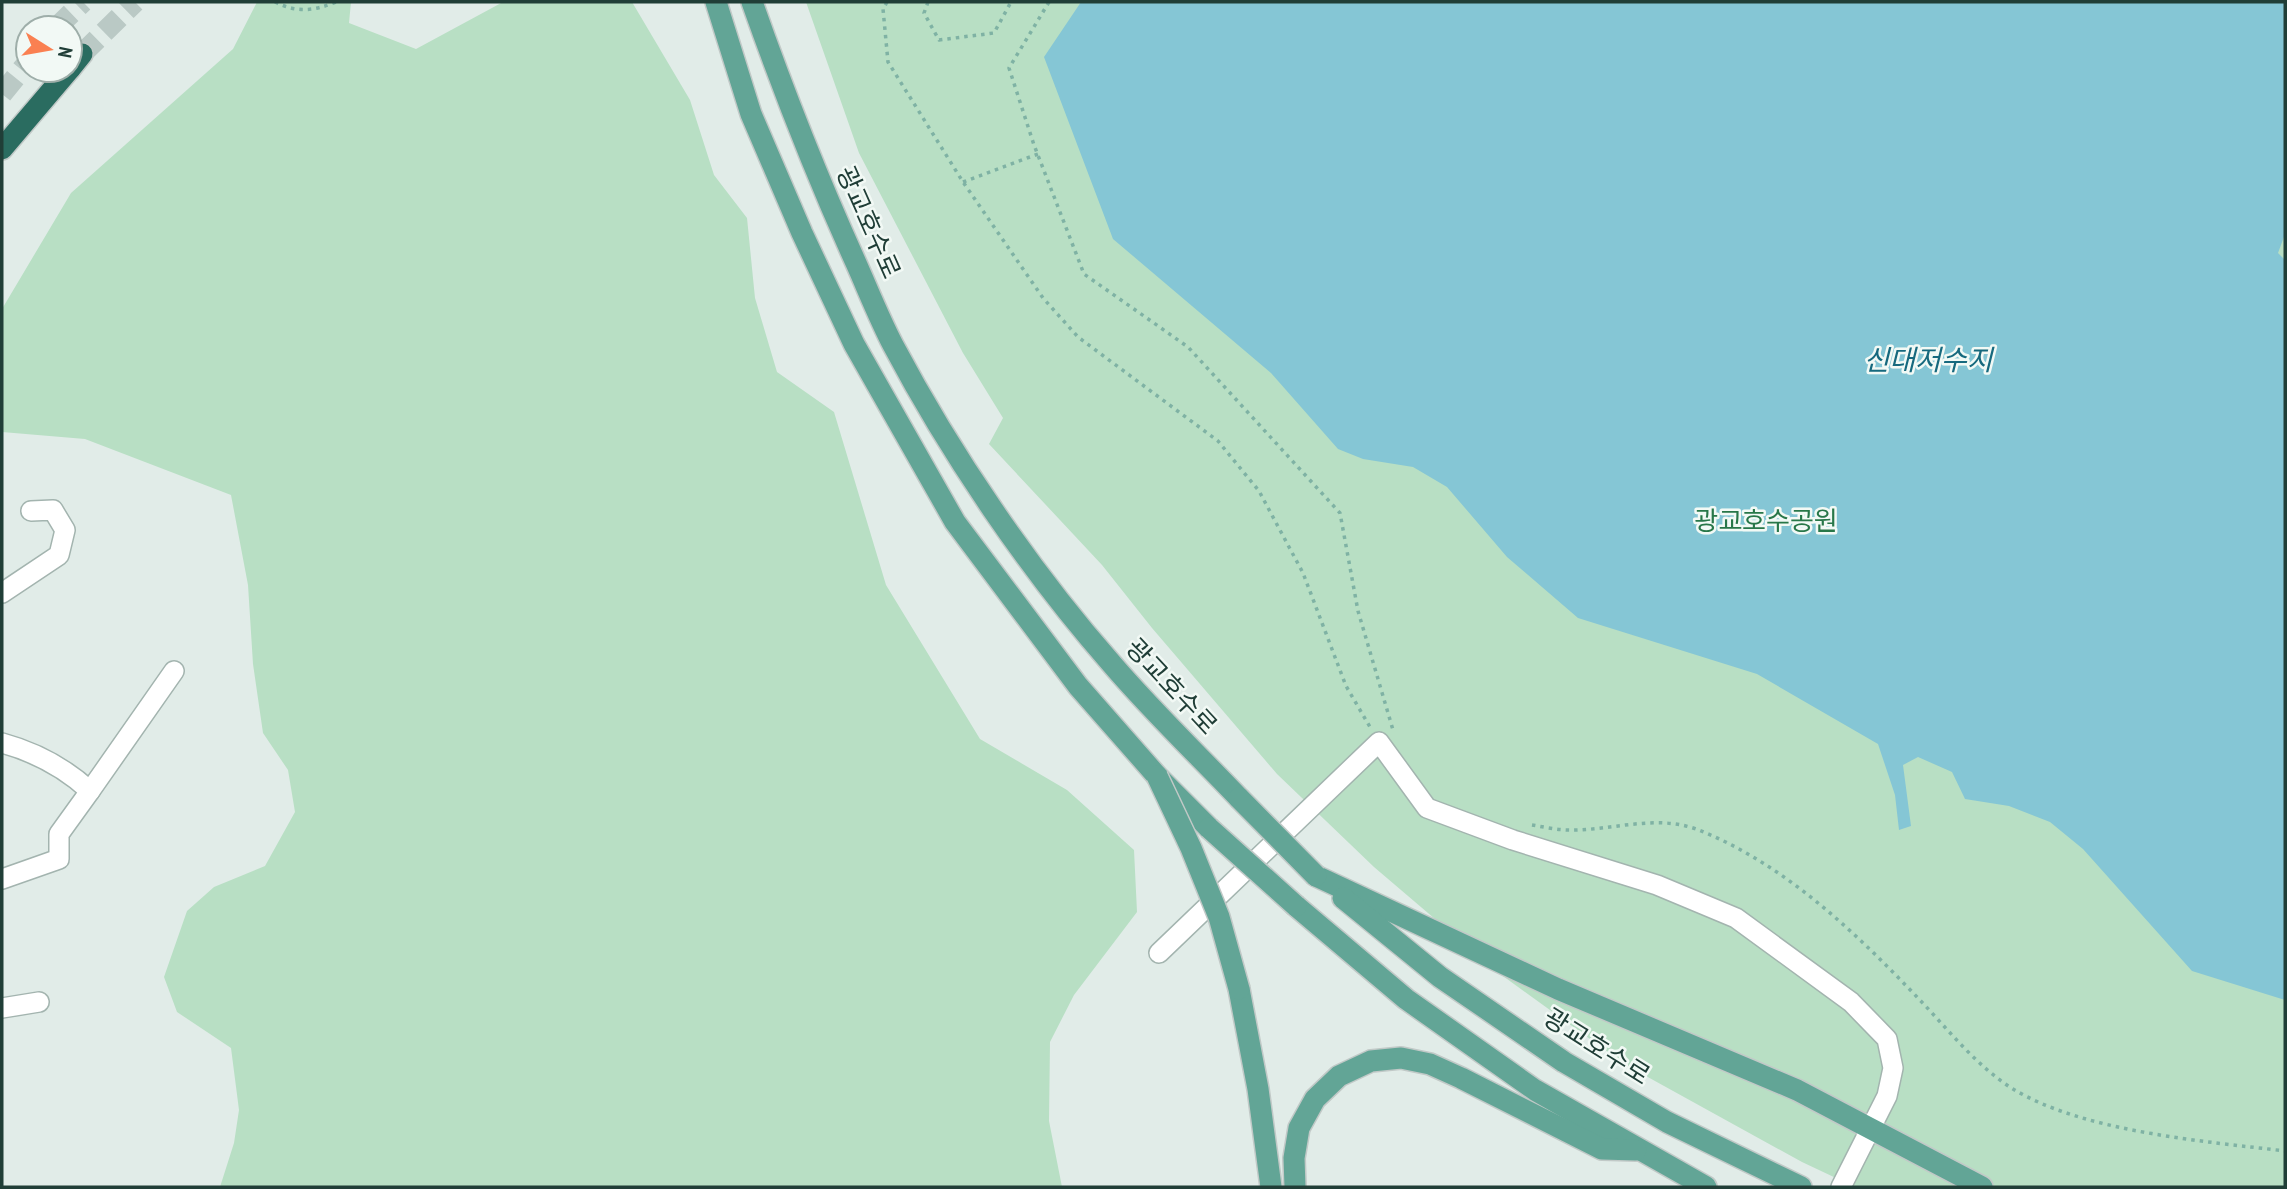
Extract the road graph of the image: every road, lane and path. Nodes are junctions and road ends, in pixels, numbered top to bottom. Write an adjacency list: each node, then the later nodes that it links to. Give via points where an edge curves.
1 (275, 2): 2 (path, via 289,9 315,10)
2 (336, 2)
3 (716, 2): 18 (main road, via 751,114 802,233 854,344 905,437 955,522 1016,606)
4 (752, 2): 21 (main road, 광교호수로, bridge, via 785,97 892,344 987,501 1110,663)
5 (887, 2): 12 (path, via 883,9 888,62)
6 (928, 2): 7 (path, via 924,13 939,40 994,33)
7 (1011, 2)
8 (1049, 2): 11 (path, via 1009,68)
9 (57, 84): 10 (highway)
10 (2, 149)
11 (1038, 154): 12 (path); 16 (path, via 1084,274 1188,347 1340,513)
12 (963, 182): 16 (path, via 1043,298 1078,337 1218,441 1259,491 1303,573 1346,686)
13 (30, 512): 14 (street, via 53,510 65,530 59,555)
14 (2, 593)
15 (174, 671): 19 (street)
16 (1388, 742): 23 (street); 26 (street, via 1427,808 1657,885 1737,918 1851,1002 1887,1039 1893,1068 1887,1097)
17 (2, 743): 19 (street, via 28,750)
18 (1157, 776): 27 (main road, bridge, via 1296,906 1406,999 1535,1090); 29 (main road, bridge, via 1219,917 1239,989)
19 (90, 792): 22 (street, via 59,834 59,859)
20 (1532, 825): 28 (path, via 1569,830 1648,823 1693,828 1750,854 1808,894 1893,971 1976,1059 2013,1088 2060,1111 2103,1123)
21 (1316, 876): 26 (main road); 32 (main road, 광교호수로, via 1440,977 1564,1062 1667,1122)
22 (2, 879)
23 (1159, 953)
24 (39, 1002): 25 (street)
25 (2, 1009)
26 (1871, 1127): 33 (street); 34 (main road)
27 (1641, 1150): 30 (main road, via 1602,1149 1430,1064 1401,1058 1371,1061 1339,1076 1315,1099 1300,1128); 31 (main road)
28 (2285, 1150)
29 (1271, 1187)
30 (1295, 1187)
31 (1706, 1187)
32 (1801, 1187)
33 (1840, 1187)
34 (1982, 1187)

